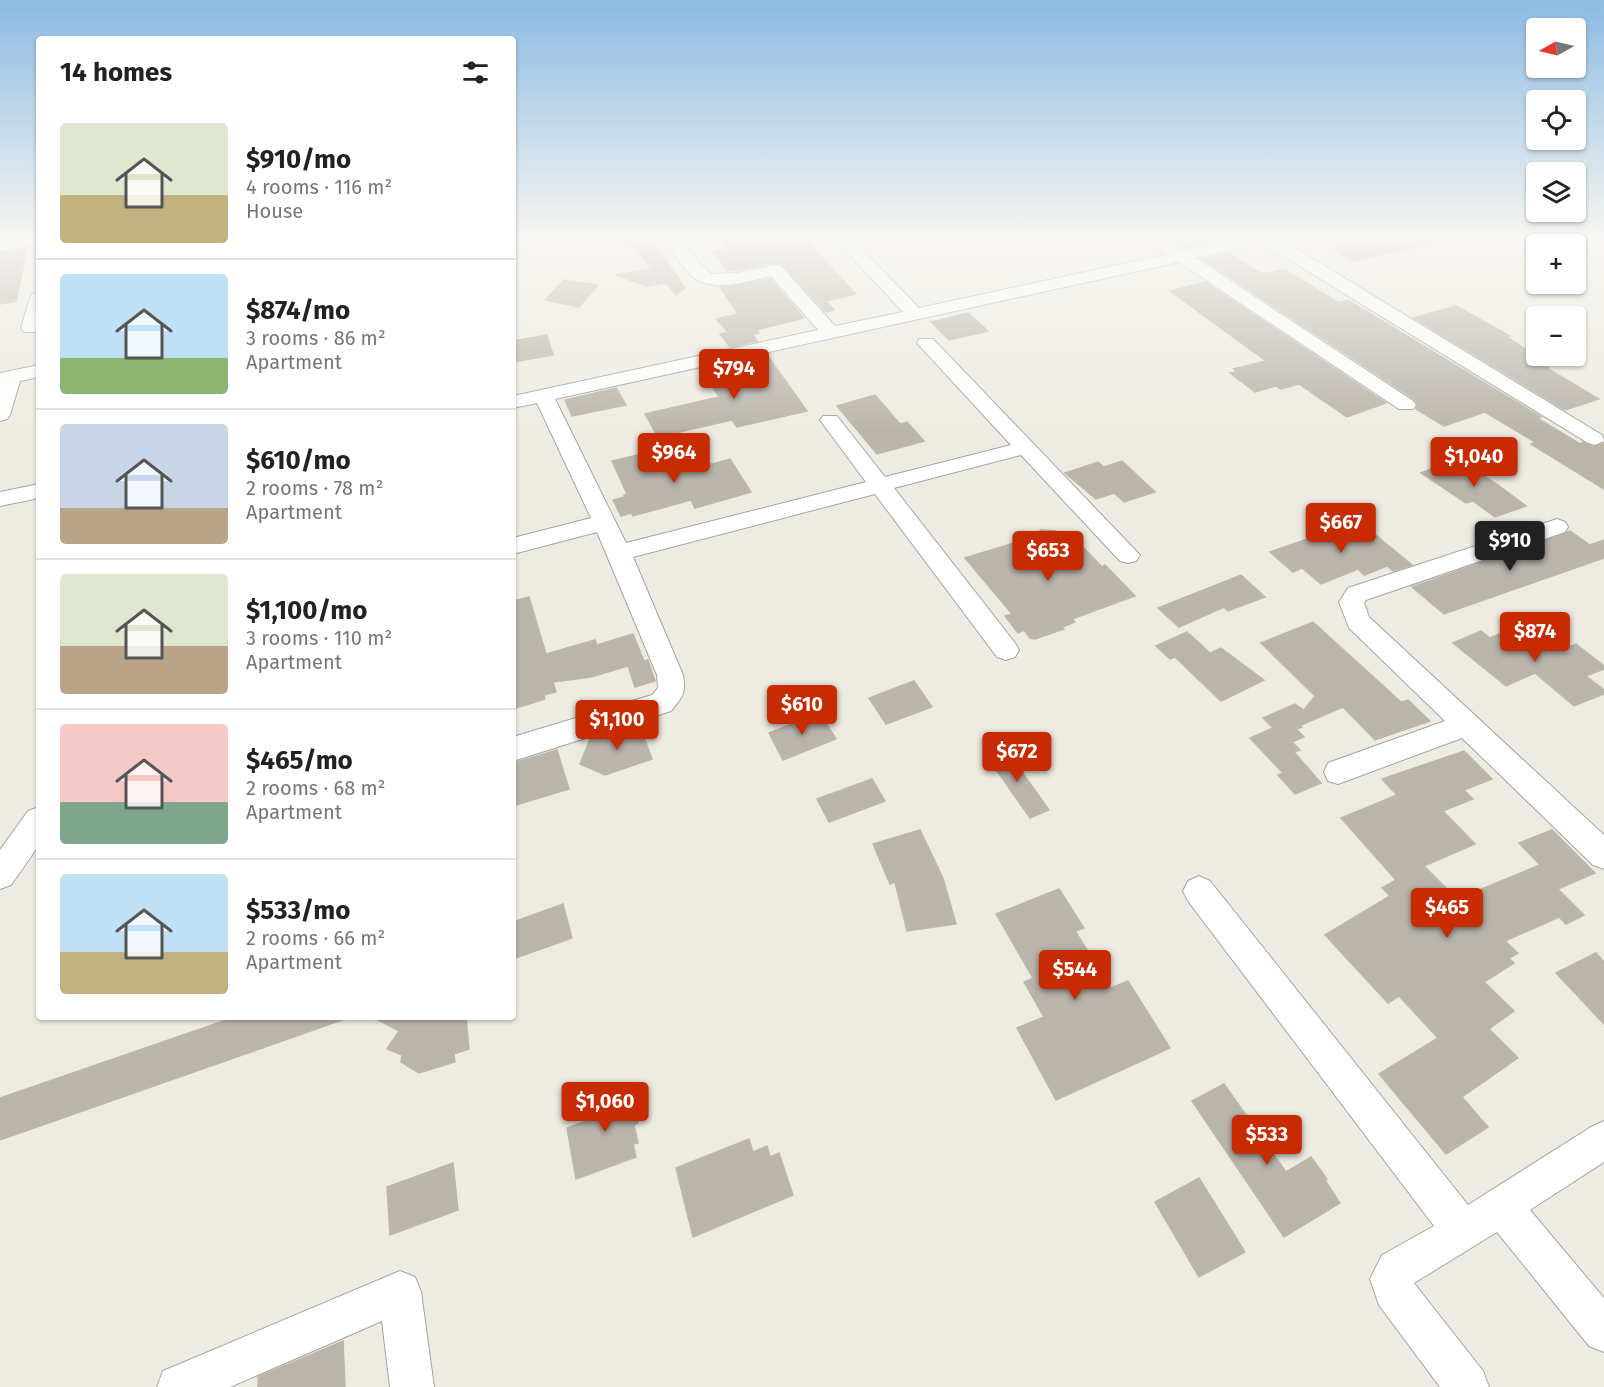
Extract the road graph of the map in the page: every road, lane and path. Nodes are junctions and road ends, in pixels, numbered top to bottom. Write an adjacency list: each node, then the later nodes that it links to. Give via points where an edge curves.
1 (803, 302): 9 (street)
2 (903, 302): 7 (street)
3 (976, 302): 7 (street)
4 (1250, 302): 15 (street)
5 (1371, 302): 18 (street)
6 (36, 308): 8 (street)
7 (916, 315): 9 (street)
8 (30, 328)
9 (831, 333): 13 (street)
10 (926, 343): 19 (street)
11 (36, 372): 12 (street)
12 (5, 378): 16 (street)
13 (543, 395): 14 (street); 23 (street)
14 (516, 401)
15 (1406, 405)
16 (0, 415)
17 (830, 420): 20 (street)
18 (1595, 439)
19 (1023, 448): 20 (street); 27 (street)
20 (880, 484): 26 (street); 28 (street)
21 (36, 492): 22 (street)
22 (0, 499)
23 (605, 522): 25 (street); 26 (street)
24 (1557, 527): 29 (street, via 1357,594 1351,602 1358,622)
25 (516, 545)
26 (620, 553): 30 (street, via 670,675 672,690 661,703)
27 (1128, 555)
28 (1006, 650)
29 (1465, 725): 31 (street); 33 (street)
30 (516, 748)
31 (1338, 772)
32 (36, 824): 34 (street)
33 (1604, 855)
34 (0, 875)
35 (1199, 891): 38 (street)
36 (1604, 1140): 37 (street)
37 (1500, 1205): 38 (street); 39 (street)
38 (1463, 1231): 42 (street, via 1397,1270 1391,1279 1394,1290)
39 (1604, 1331)
40 (179, 1387): 41 (street, via 400,1292)
41 (412, 1387)
42 (1467, 1387)

